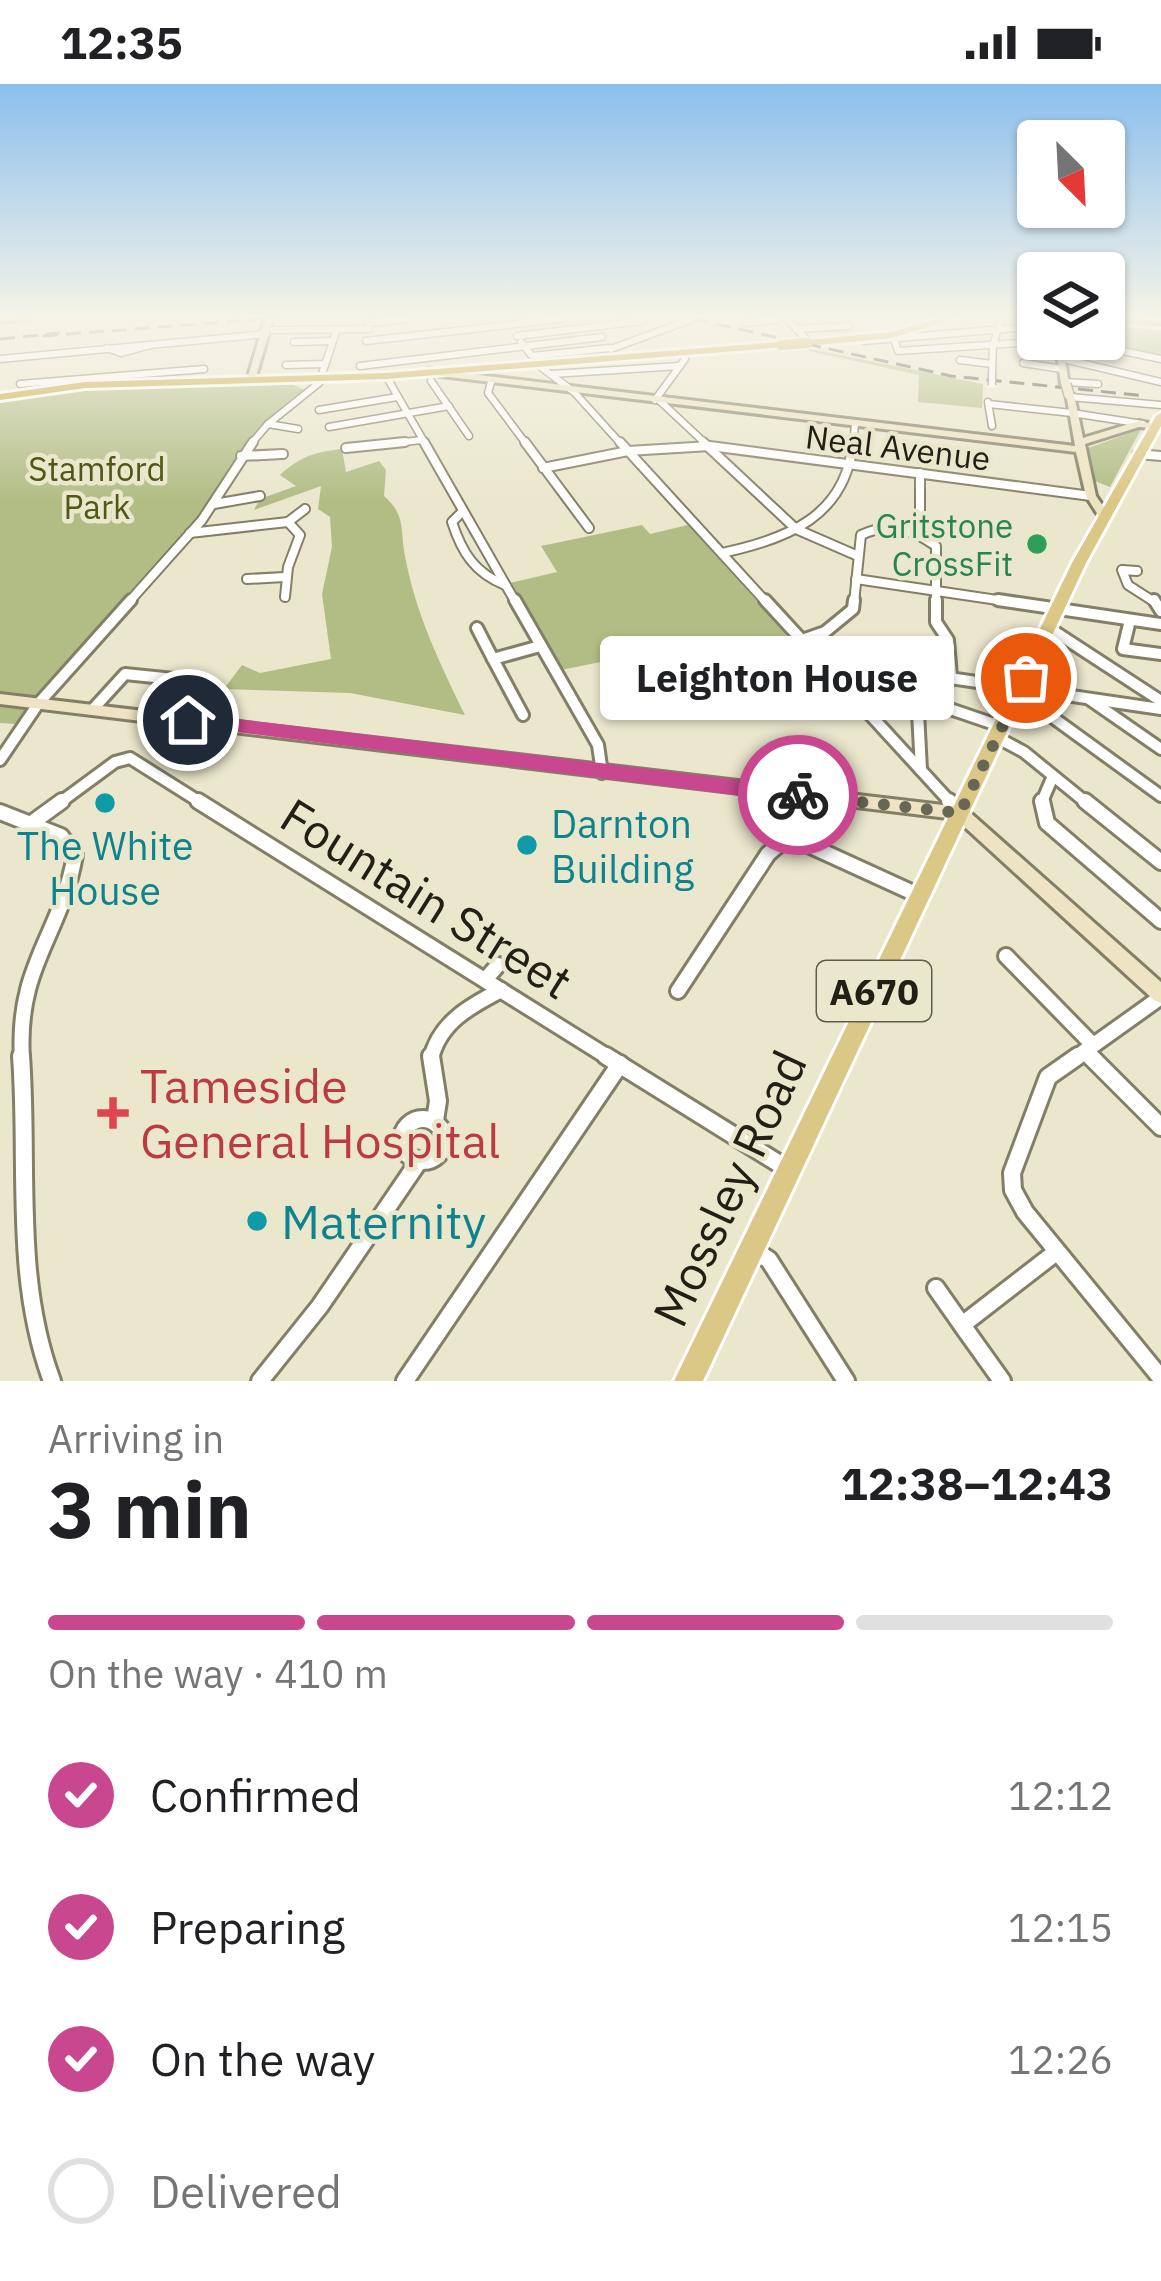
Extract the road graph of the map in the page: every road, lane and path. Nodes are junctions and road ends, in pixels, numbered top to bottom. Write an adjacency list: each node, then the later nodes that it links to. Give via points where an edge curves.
1 (320, 379): 28 (street)
2 (51, 380): 3 (street); 14 (street)
3 (57, 380)
4 (251, 380): 5 (highway); 19 (highway, via 85,385)
5 (284, 380)
6 (388, 380): 20 (street)
7 (435, 380): 23 (street)
8 (479, 380): 13 (street)
9 (558, 380): 18 (street)
10 (671, 380): 21 (street)
11 (992, 380): 16 (street, bridge)
12 (1067, 380): 17 (street)
13 (491, 382): 18 (street); 44 (street, via 488,393)
14 (20, 384)
15 (1098, 384): 17 (street)
16 (992, 385)
17 (1068, 390): 22 (street); 26 (street)
18 (574, 392): 21 (street); 38 (street)
19 (0, 397)
20 (397, 397): 24 (street); 25 (street)
21 (657, 401): 29 (street); 35 (street)
22 (1161, 405)
23 (449, 406): 25 (street); 33 (street)
24 (320, 410)
25 (406, 413): 31 (street); 34 (street)
26 (1072, 413): 27 (street); 30 (street, via 989,403 995,426); 36 (street)
27 (1152, 422): 36 (street); 40 (main road, A670)
28 (268, 424): 32 (street); 41 (street)
29 (855, 424): 36 (street); 43 (street)
30 (979, 424)
31 (329, 427)
32 (298, 429)
33 (469, 436)
34 (422, 440): 37 (street); 51 (street)
35 (710, 446): 38 (street, Neal Avenue); 43 (street, Neal Avenue); 55 (street)
36 (1080, 446): 46 (street)
37 (346, 448)
38 (628, 451): 44 (street, Neal Avenue); 57 (street)
39 (283, 454): 41 (street)
40 (1137, 454): 42 (street); 49 (main road, A670)
41 (241, 456): 48 (street)
42 (1161, 456)
43 (849, 465): 45 (street, Neal Avenue); 55 (street, via 844,482)
44 (544, 468): 54 (street)
45 (920, 473): 46 (street, Neal Avenue); 53 (street)
46 (1090, 491): 49 (street); 49 (street)
47 (260, 496): 48 (street)
48 (214, 504): 56 (street)
49 (1111, 504): 66 (main road, Mossley Road / A670)
50 (305, 509): 52 (street)
51 (463, 512): 63 (street); 63 (street, via 452,522 459,546 480,576)
52 (288, 522): 56 (street); 60 (street, via 300,535)
53 (920, 522)
54 (589, 528)
55 (796, 529): 57 (street); 58 (street)
56 (190, 533): 84 (street)
57 (722, 554): 72 (street)
58 (858, 556): 62 (street); 64 (street, via 860,535 876,526 917,531 936,545)
59 (1137, 571): 67 (street, via 1117,568)
60 (286, 577): 61 (street); 65 (street)
61 (247, 579)
62 (856, 579): 64 (street); 72 (street, via 853,609)
63 (505, 585): 73 (street)
64 (937, 591): 66 (street); 78 (street)
65 (285, 597)
66 (1056, 610): 68 (street); 71 (main road, Mossley Road / A670)
67 (1161, 611)
68 (1130, 620): 69 (street); 74 (street, via 1123,649)
69 (1161, 624)
70 (477, 628): 76 (street)
71 (1049, 628): 80 (main road, Mossley Road / A670); 85 (street)
72 (802, 640): 75 (street)
73 (540, 646): 76 (street); 92 (street, via 598,745)
74 (1161, 654)
75 (819, 658): 77 (street); 91 (street)
76 (493, 659): 87 (street)
77 (916, 672): 78 (street); 82 (street)
78 (951, 677): 80 (street)
79 (203, 682): 86 (street, via 125,674)
80 (1019, 693): 81 (street); 88 (main road, Mossley Road / A670); 94 (street)
81 (1087, 697): 85 (street); 89 (street)
82 (918, 698): 88 (street); 91 (street)
83 (0, 699): 84 (street)
84 (38, 704): 86 (street); 90 (street)
85 (1161, 705)
86 (94, 708): 92 (street)
87 (523, 716)
88 (1000, 732): 93 (street); 96 (main road, Mossley Road / A670)
89 (1161, 749)
90 (0, 760)
91 (921, 771): 96 (street)
92 (602, 772): 96 (street)
93 (1053, 776): 98 (street); 100 (street, via 1039,812 1046,824)
94 (1161, 796)
95 (0, 812): 97 (street)
96 (960, 813): 99 (main road, Mossley Road / A670); 106 (street)
97 (29, 825): 103 (street, Fountain Street, via 130,758); 118 (street, via 61,836 75,855 72,883 22,999 24,1244)
98 (1161, 862)
99 (920, 896): 105 (street, via 784,840); 112 (main road, Mossley Road / A670)
100 (1161, 920)
101 (1006, 956): 107 (street)
102 (498, 964): 103 (street)
103 (485, 980): 104 (street, Fountain Street)
104 (501, 990): 108 (street, Fountain Street); 109 (street, via 460,1013 431,1051 441,1097)
105 (678, 991)
106 (1161, 995): 107 (street)
107 (1089, 1048): 110 (street); 114 (street, via 1048,1078 1012,1173 1013,1190)
108 (620, 1064): 112 (street, Fountain Street); 120 (street)
109 (435, 1120): 111 (street, via 443,1145); 111 (street, via 415,1121 404,1132 404,1152)
110 (1161, 1127)
111 (419, 1161): 119 (street)
112 (786, 1168): 113 (main road, Mossley Road / A670)
113 (749, 1246): 121 (main road, Mossley Road / A670); 122 (street, via 769,1260)
114 (1055, 1253): 116 (street); 117 (street)
115 (936, 1288): 116 (street)
116 (962, 1325): 123 (street)
117 (1161, 1378)
118 (52, 1381)
119 (260, 1381)
120 (405, 1381)
121 (688, 1381)
122 (846, 1381)
123 (1002, 1381)

